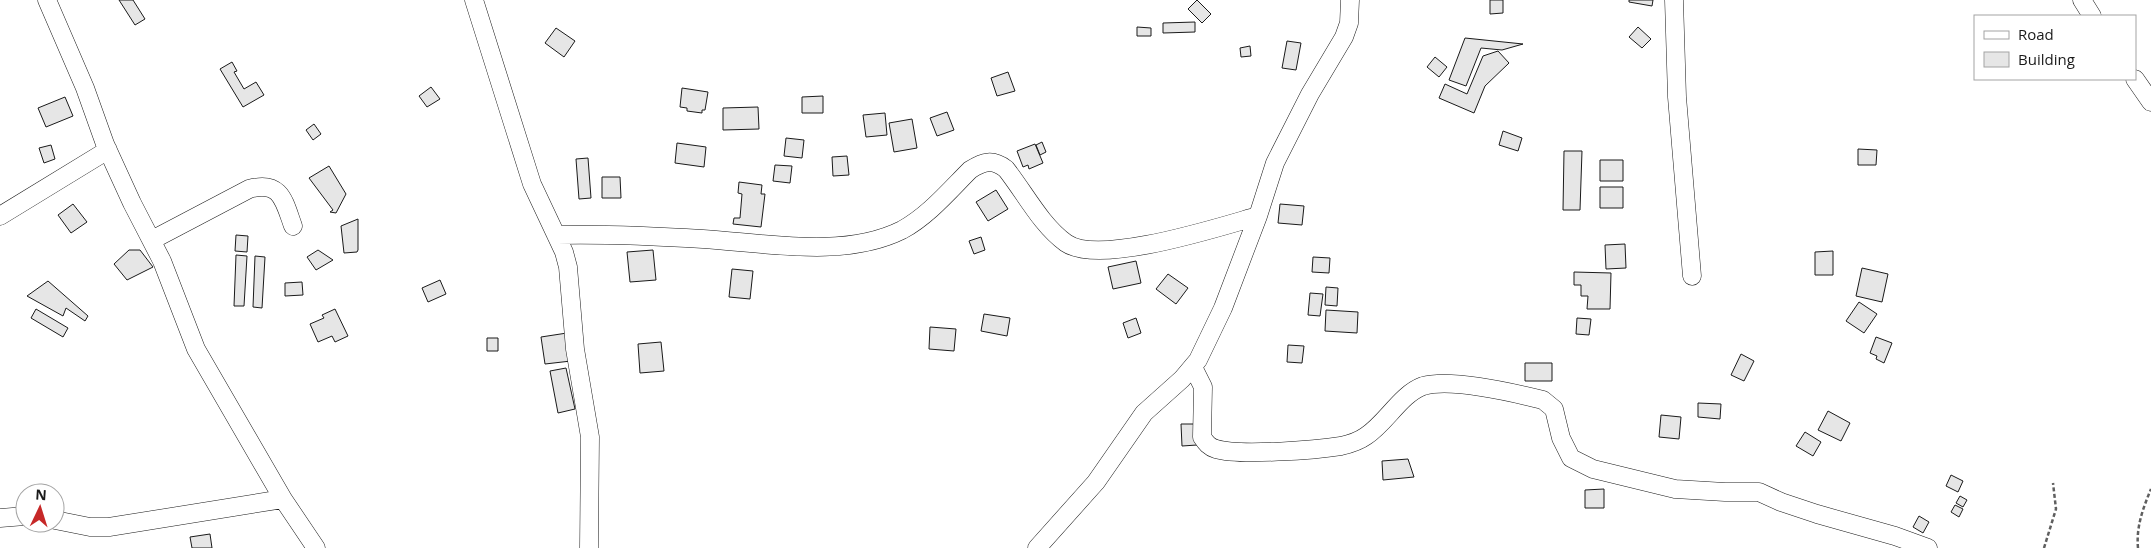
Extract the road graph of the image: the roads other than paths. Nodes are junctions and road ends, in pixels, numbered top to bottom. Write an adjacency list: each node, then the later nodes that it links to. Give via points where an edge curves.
1 (47, 0): 9 (street)
2 (474, 0): 13 (street, via 532,184)
3 (1350, 0): 11 (street, via 1349,23 1344,38 1286,139)
4 (1674, 0): 15 (street, via 1677,97)
5 (2082, 0): 6 (street)
6 (2091, 15)
7 (2136, 80): 8 (street)
8 (2151, 102)
9 (108, 150): 10 (street); 14 (street)
10 (0, 216)
11 (1258, 216): 13 (street, via 1129,247 1075,248 1052,231 1006,169 998,162 989,161 970,170 913,223 850,246); 16 (street, via 1213,331)
12 (293, 226): 14 (street, via 281,194 261,186 249,189)
13 (556, 235): 22 (street, via 568,267 575,349 588,421 591,456)
14 (152, 240): 17 (street, via 196,349)
15 (1692, 276)
16 (1193, 367): 23 (street, via 1144,413 1096,482); 24 (street, via 1203,387 1202,437 1210,447 1224,451 1271,452 1342,446 1373,431 1409,394 1422,386 1456,384 1543,400 1554,410 1561,438 1571,458 1593,469 1675,489 1759,492 1826,517)
17 (283, 499): 20 (street, via 109,527); 21 (street)
18 (15, 517): 19 (street)
19 (0, 518)
20 (65, 522)
21 (316, 548)
22 (589, 548)
23 (1037, 548)
24 (1928, 548)

